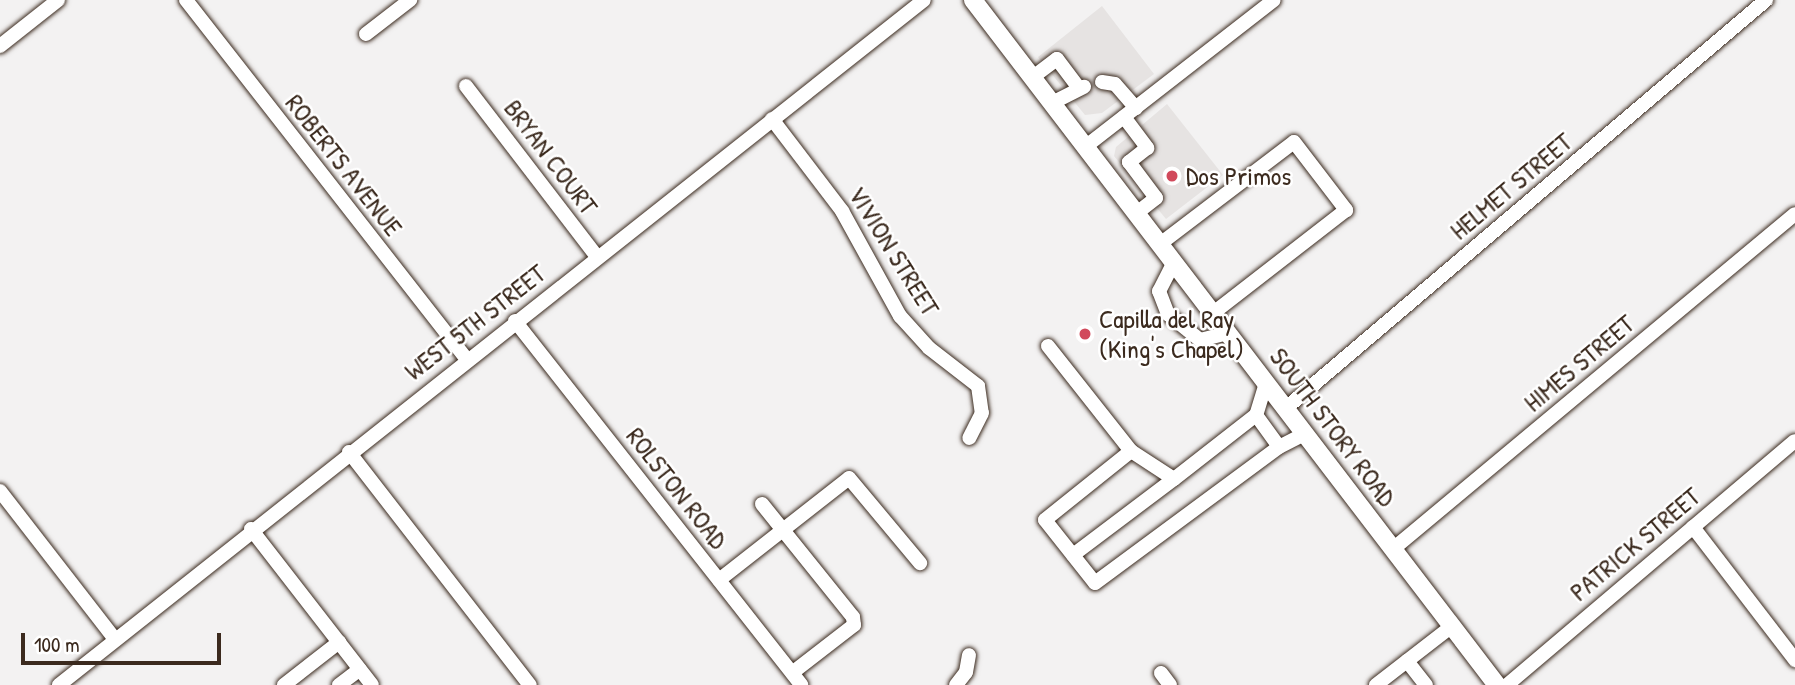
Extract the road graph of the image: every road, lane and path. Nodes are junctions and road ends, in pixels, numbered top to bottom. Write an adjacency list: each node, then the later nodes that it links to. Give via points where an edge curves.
1 (58, 0): 9 (street)
2 (186, 0): 29 (street, ROBERTS AVENUE)
3 (410, 0): 8 (street)
4 (924, 0): 16 (street, WEST 5TH STREET)
5 (973, 0): 10 (main road, SOUTH STORY ROAD)
6 (1274, 0): 14 (street)
7 (1766, 0): 31 (street, HELMET STREET)
8 (366, 34)
9 (0, 46)
10 (1032, 77): 13 (main road, SOUTH STORY ROAD); 13 (street, via 1057,59 1082,87)
11 (1102, 82): 14 (street, via 1115,84)
12 (466, 86): 23 (street, BRYAN COURT)
13 (1052, 103): 17 (main road, SOUTH STORY ROAD)
14 (1136, 108): 15 (street)
15 (1124, 117): 17 (street); 18 (street, via 1147,148)
16 (772, 119): 23 (street, WEST 5TH STREET); 34 (street, VIVION STREET, via 842,211 900,316 929,348 978,386 982,413)
17 (1086, 146): 19 (main road, SOUTH STORY ROAD)
18 (1129, 162): 19 (street); 20 (street, via 1156,198)
19 (1109, 177): 20 (main road, SOUTH STORY ROAD)
20 (1137, 213): 22 (main road, SOUTH STORY ROAD)
21 (1795, 214): 45 (street, HIMES STREET)
22 (1160, 244): 24 (main road, SOUTH STORY ROAD); 25 (street, via 1294,142 1346,210)
23 (597, 257): 26 (street, WEST 5TH STREET)
24 (1174, 262): 25 (main road, SOUTH STORY ROAD); 27 (street, via 1159,291 1168,314 1200,340)
25 (1213, 313): 27 (main road, SOUTH STORY ROAD)
26 (515, 321): 29 (street, WEST 5TH STREET); 48 (street, ROLSTON ROAD)
27 (1228, 333): 30 (main road, SOUTH STORY ROAD)
28 (1048, 346): 37 (street)
29 (466, 359): 38 (street, WEST 5TH STREET)
30 (1266, 383): 31 (main road, SOUTH STORY ROAD); 32 (street)
31 (1286, 408): 33 (main road, SOUTH STORY ROAD)
32 (1256, 415): 36 (street); 39 (street)
33 (1305, 434): 36 (street); 45 (main road, SOUTH STORY ROAD)
34 (969, 438)
35 (1795, 441): 42 (street, PATRICK STREET)
36 (1279, 447): 46 (street, via 1094,583)
37 (1132, 451): 39 (street); 46 (street, via 1045,520)
38 (349, 452): 43 (street, WEST 5TH STREET); 62 (street)
39 (1174, 479): 46 (street)
40 (0, 491): 50 (street)
41 (762, 503): 44 (street)
42 (1693, 527): 53 (street); 68 (street, PATRICK STREET)
43 (251, 529): 50 (street, WEST 5TH STREET); 51 (street)
44 (783, 530): 47 (street, via 849,478); 48 (street); 57 (street, via 853,617 854,625)
45 (1393, 549): 49 (main road, SOUTH STORY ROAD)
46 (1073, 555)
47 (920, 562)
48 (719, 580): 57 (street, ROLSTON ROAD)
49 (1452, 626): 54 (street); 67 (main road, SOUTH STORY ROAD)
50 (114, 638): 58 (street, WEST 5TH STREET)
51 (338, 642): 55 (street); 59 (street)
52 (970, 655): 63 (street, via 966,672)
53 (1795, 660)
54 (1407, 661): 65 (street); 66 (street)
55 (360, 669): 60 (street); 61 (street)
56 (1161, 673): 64 (street)
57 (797, 679)
58 (59, 685)
59 (284, 685)
60 (339, 685)
61 (372, 685)
62 (530, 685)
63 (956, 685)
64 (1170, 685)
65 (1377, 685)
66 (1426, 685)
67 (1497, 685)
68 (1507, 685)

